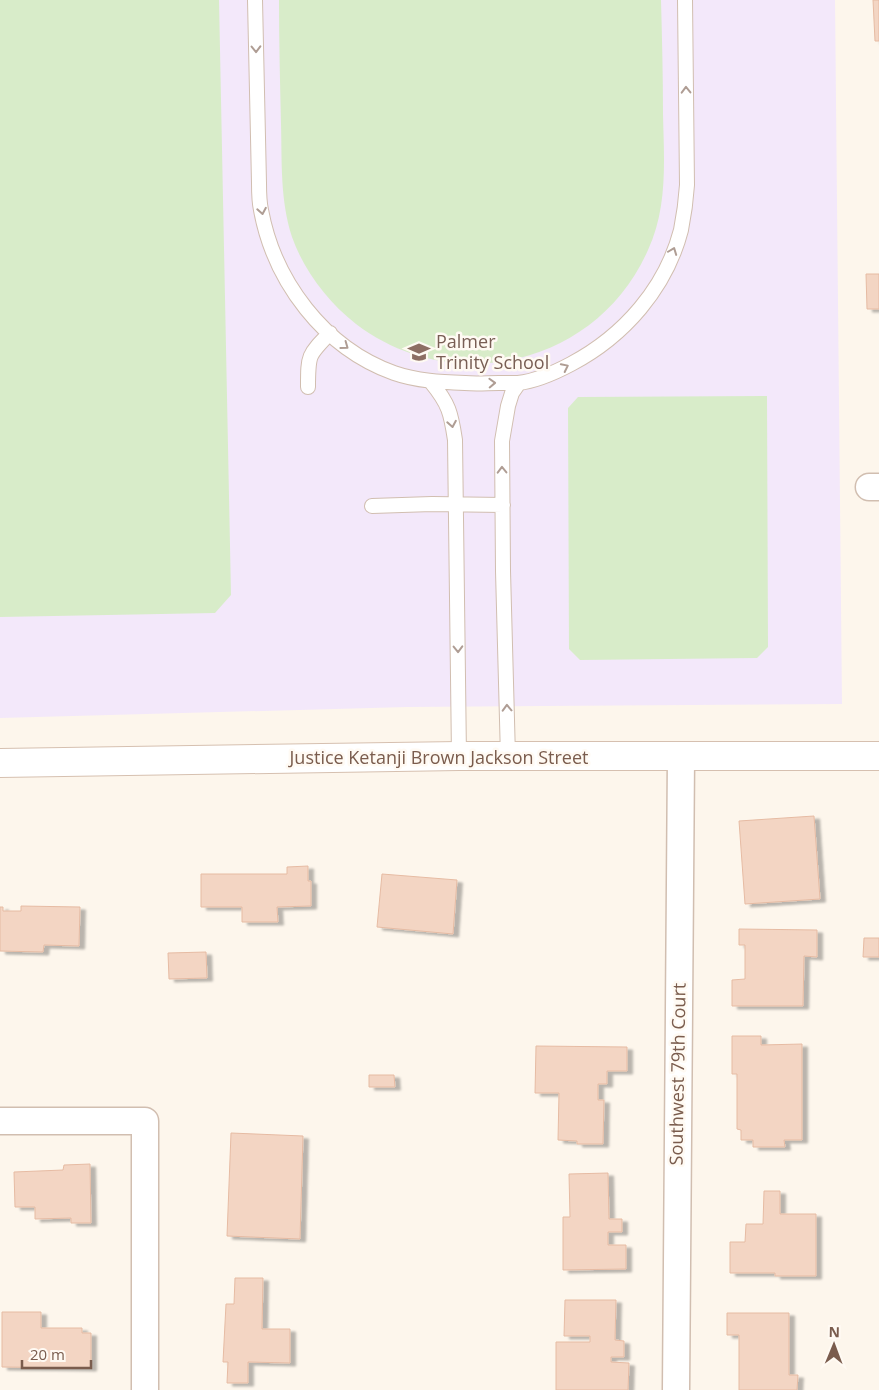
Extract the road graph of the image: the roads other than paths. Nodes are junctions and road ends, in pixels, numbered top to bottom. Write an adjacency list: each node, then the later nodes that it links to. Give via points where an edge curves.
1 (255, 0): 3 (lane, one-way to 3, via 261,208 272,249 293,291 306,310)
2 (685, 0): 5 (lane, one-way to 2, via 564,367 612,338 649,298 671,256 680,232 688,185)
3 (330, 333): 4 (lane, one-way to 4, via 366,360 394,373); 6 (lane, via 310,356)
4 (431, 382): 5 (lane, one-way to 5); 7 (lane, one-way to 7, via 447,404 452,420)
5 (519, 383): 8 (lane, one-way to 5, via 502,441 512,394)
6 (308, 387)
7 (455, 505): 8 (lane); 9 (lane); 10 (lane, one-way to 10)
8 (503, 505): 12 (lane, one-way to 8)
9 (372, 506)
10 (459, 756): 12 (main road, Justice Ketanji Brown Jackson Street); 14 (main road, Justice Ketanji Brown Jackson Street)
11 (879, 756): 13 (main road, Justice Ketanji Brown Jackson Street)
12 (508, 757): 13 (main road, Justice Ketanji Brown Jackson Street)
13 (681, 757): 17 (street, Southwest 79th Court)
14 (0, 763)
15 (0, 1120): 16 (street, via 145,1121)
16 (145, 1390)
17 (676, 1390)

